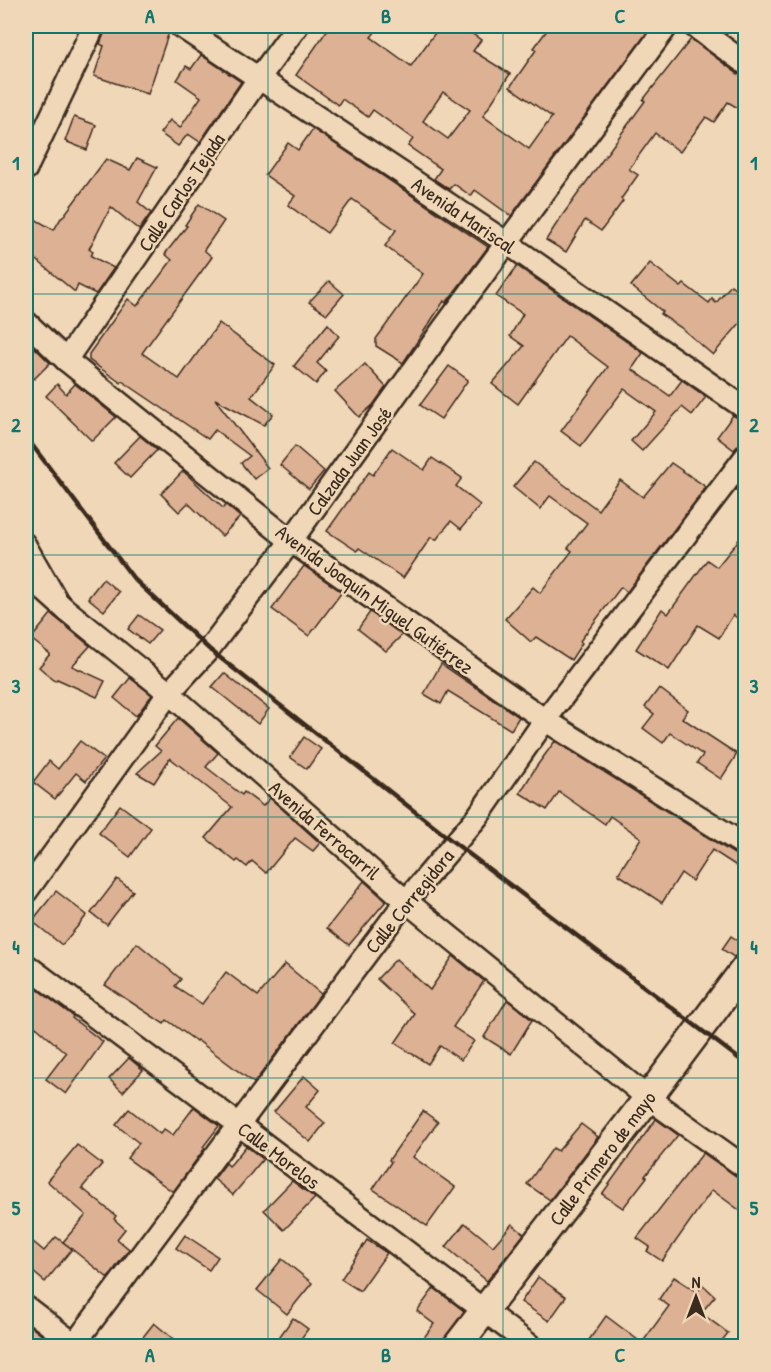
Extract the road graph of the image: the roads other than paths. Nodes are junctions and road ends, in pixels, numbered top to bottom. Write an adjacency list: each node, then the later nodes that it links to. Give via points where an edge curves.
1 (94, 26): 8 (street)
2 (180, 26): 7 (street, Avenida Mariscal)
3 (297, 26): 7 (street, Calle Carlos Tejada)
4 (668, 26): 9 (street, Calzada Juan José)
5 (694, 26): 6 (street)
6 (746, 64)
7 (259, 78): 9 (street, Avenida Mariscal); 11 (street, Calle Carlos Tejada)
8 (26, 169)
9 (507, 243): 12 (street, Avenida Mariscal); 14 (street, Calzada Juan José)
10 (26, 322): 11 (street, Avenida Joaquín Miguel Gutiérrez)
11 (66, 360): 14 (street, Avenida Joaquín Miguel Gutiérrez)
12 (746, 409)
13 (746, 456): 19 (street, Calle Corregidora)
14 (291, 541): 18 (street, Calzada Juan José, via 209,650); 19 (street, Avenida Joaquín Miguel Gutiérrez)
15 (26, 542): 17 (street)
16 (26, 574): 17 (street, Avenida Ferrocarril)
17 (65, 609): 18 (street, Avenida Ferrocarril)
18 (169, 693): 21 (street, Calzada Juan José); 22 (street, Avenida Ferrocarril)
19 (545, 720): 20 (street, Avenida Joaquín Miguel Gutiérrez); 22 (street, Calle Corregidora, via 478,816)
20 (746, 846)
21 (26, 892)
22 (406, 901): 25 (street, Avenida Ferrocarril); 26 (street, Calle Corregidora)
23 (26, 965): 26 (street, Calle Morelos)
24 (746, 967): 25 (street, Calle Primero de mayo)
25 (648, 1098): 27 (street, Avenida Ferrocarril); 29 (street, Calle Primero de mayo)
26 (238, 1124): 29 (street, Calle Morelos); 30 (street, Calle Corregidora)
27 (746, 1168)
28 (26, 1307): 30 (street)
29 (485, 1312): 31 (street, Calle Primero de mayo); 32 (street, Calle Morelos)
30 (75, 1346)
31 (457, 1347)
32 (531, 1347)

